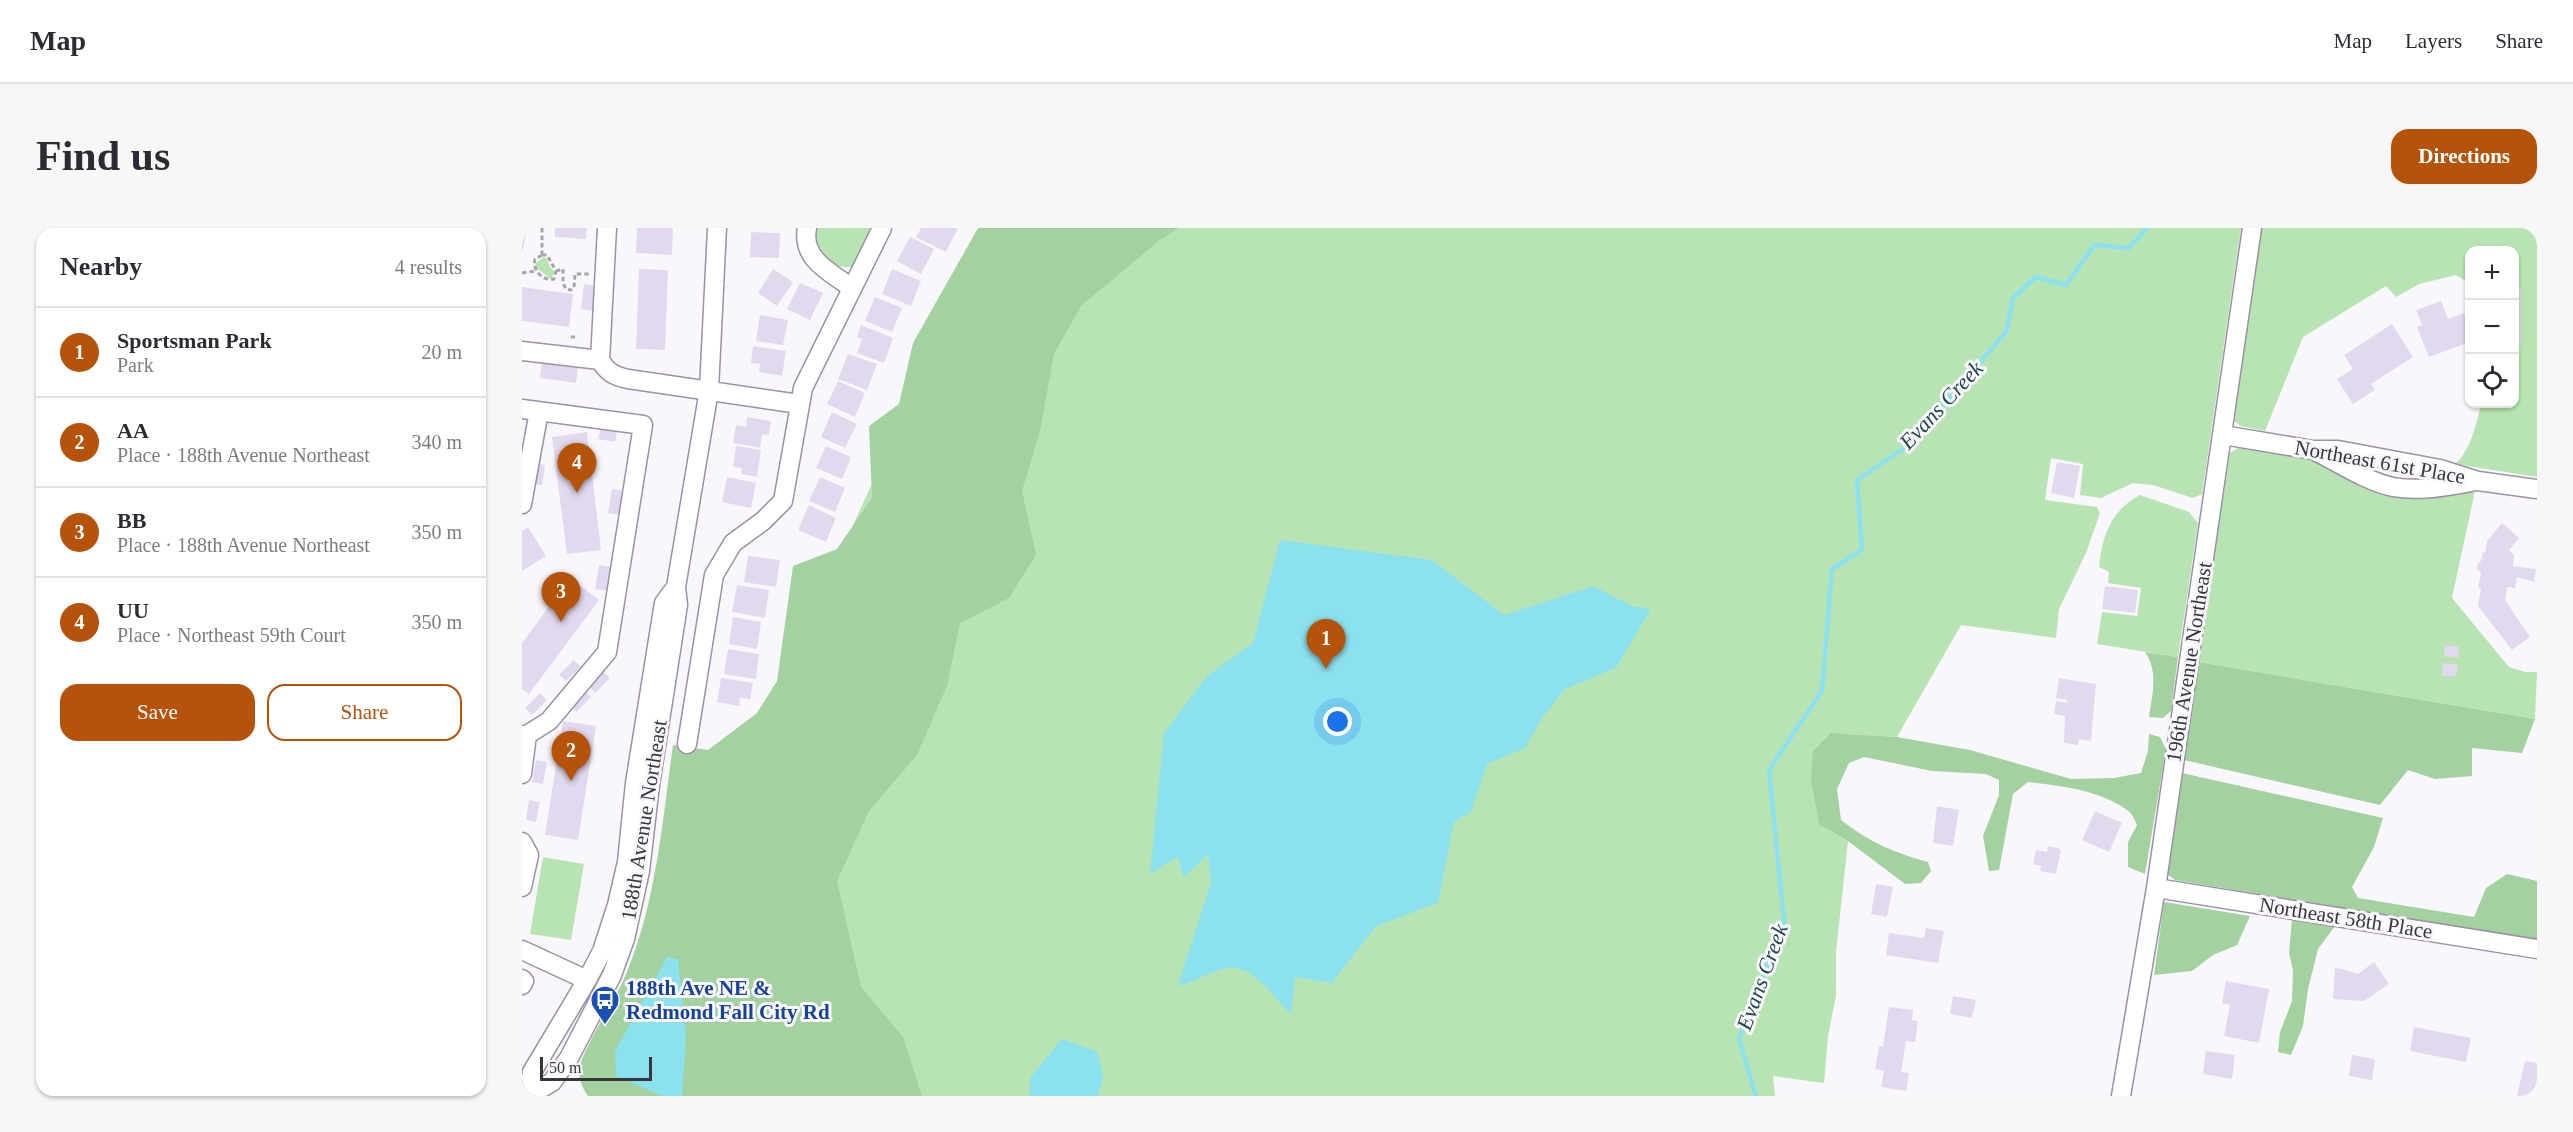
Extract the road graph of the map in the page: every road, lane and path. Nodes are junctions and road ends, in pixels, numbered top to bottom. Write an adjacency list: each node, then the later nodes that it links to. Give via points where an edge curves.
1 (542, 228): 7 (path)
2 (608, 228): 14 (street)
3 (807, 228): 12 (street, via 807,249 813,258)
4 (882, 228): 12 (street)
5 (2252, 228): 18 (street, 196th Avenue Northeast)
6 (716, 229): 15 (street, 188th Avenue Northeast)
7 (542, 255): 8 (path, via 535,259); 9 (path, via 547,255)
8 (534, 271): 9 (path, via 551,280); 10 (path)
9 (556, 271): 11 (path, via 563,269 563,283 571,290 575,274)
10 (522, 273)
11 (594, 274)
12 (852, 288): 16 (street, via 803,388)
13 (522, 351): 14 (street)
14 (600, 360): 15 (street, via 615,376)
15 (709, 390): 16 (street); 23 (street, 188th Avenue Northeast)
16 (799, 404): 25 (street, via 783,501 733,543 714,575)
17 (531, 410): 22 (street); 24 (street, via 643,425 607,652 549,721)
18 (2223, 435): 19 (street, Northeast 61st Place); 29 (street, 196th Avenue Northeast)
19 (2313, 450): 20 (street, Northeast 61st Place, via 2338,450 2440,469); 20 (street, via 2392,486 2422,489)
20 (2478, 481): 21 (street, Northeast 61st Place)
21 (2537, 489)
22 (522, 504)
23 (676, 587): 33 (street, 188th Avenue Northeast, via 664,603 635,783 625,874); 36 (street, 188th Avenue Northeast, via 678,605 640,871 625,939 612,975 569,1058 552,1082)
24 (525, 735): 26 (street)
25 (687, 744)
26 (522, 774)
27 (522, 842): 28 (street, via 529,855)
28 (522, 887)
29 (2156, 888): 30 (street, Northeast 58th Place); 37 (street, 196th Avenue Northeast)
30 (2537, 949)
31 (522, 950): 33 (street)
32 (522, 979): 34 (street)
33 (588, 980): 36 (street, 188th Avenue Northeast, via 532,1072)
34 (522, 985)
35 (522, 1094): 36 (main road)
36 (528, 1096)
37 (2121, 1096)

